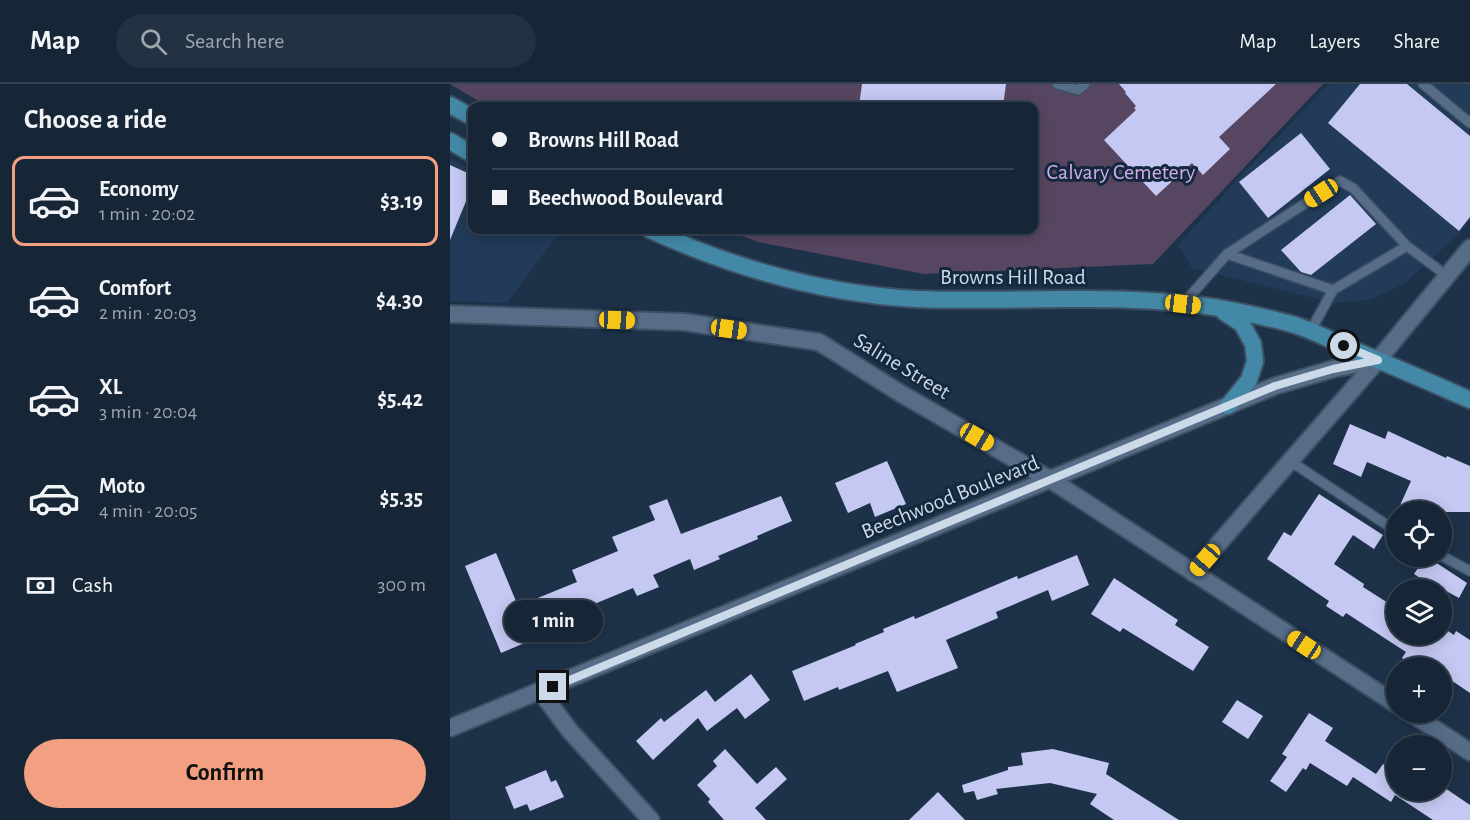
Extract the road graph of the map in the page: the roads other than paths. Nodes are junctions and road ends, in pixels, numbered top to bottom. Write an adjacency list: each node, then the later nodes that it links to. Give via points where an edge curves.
1 (1057, 84): 2 (lane, via 1078,90)
2 (1084, 84)
3 (1423, 84): 6 (lane)
4 (450, 105): 5 (main road)
5 (468, 115)
6 (1470, 123)
7 (450, 141): 8 (main road)
8 (468, 152)
9 (659, 234): 15 (main road, Browns Hill Road, via 699,252 768,274 849,292 915,299)
10 (1407, 246): 12 (lane, via 1353,188 1340,181); 13 (lane); 14 (lane)
11 (1470, 248): 13 (street)
12 (1227, 254): 14 (lane); 15 (lane)
13 (1447, 276): 19 (street)
14 (1333, 290): 18 (lane)
15 (1183, 304): 16 (main road, Browns Hill Road)
16 (1219, 308): 18 (main road, Browns Hill Road); 21 (main road, via 1242,324 1253,344 1255,361 1249,380)
17 (450, 314): 23 (street, Saline Street, via 684,322 819,342)
18 (1310, 332): 19 (main road, Browns Hill Road)
19 (1378, 360): 20 (main road); 21 (street, Beechwood Boulevard, via 1275,386); 22 (street)
20 (1470, 400)
21 (1228, 406): 23 (street, Beechwood Boulevard)
22 (1290, 461): 24 (lane); 27 (street)
23 (1052, 480): 27 (street, Saline Street); 28 (street, Beechwood Boulevard)
24 (1386, 524)
25 (1452, 561): 26 (lane)
26 (1470, 571)
27 (1193, 573): 29 (street, Saline Street)
28 (541, 692): 31 (street, Beechwood Boulevard); 33 (street, via 570,731)
29 (1386, 698)
30 (1426, 723): 32 (street)
31 (450, 728)
32 (1470, 752)
33 (651, 820)

